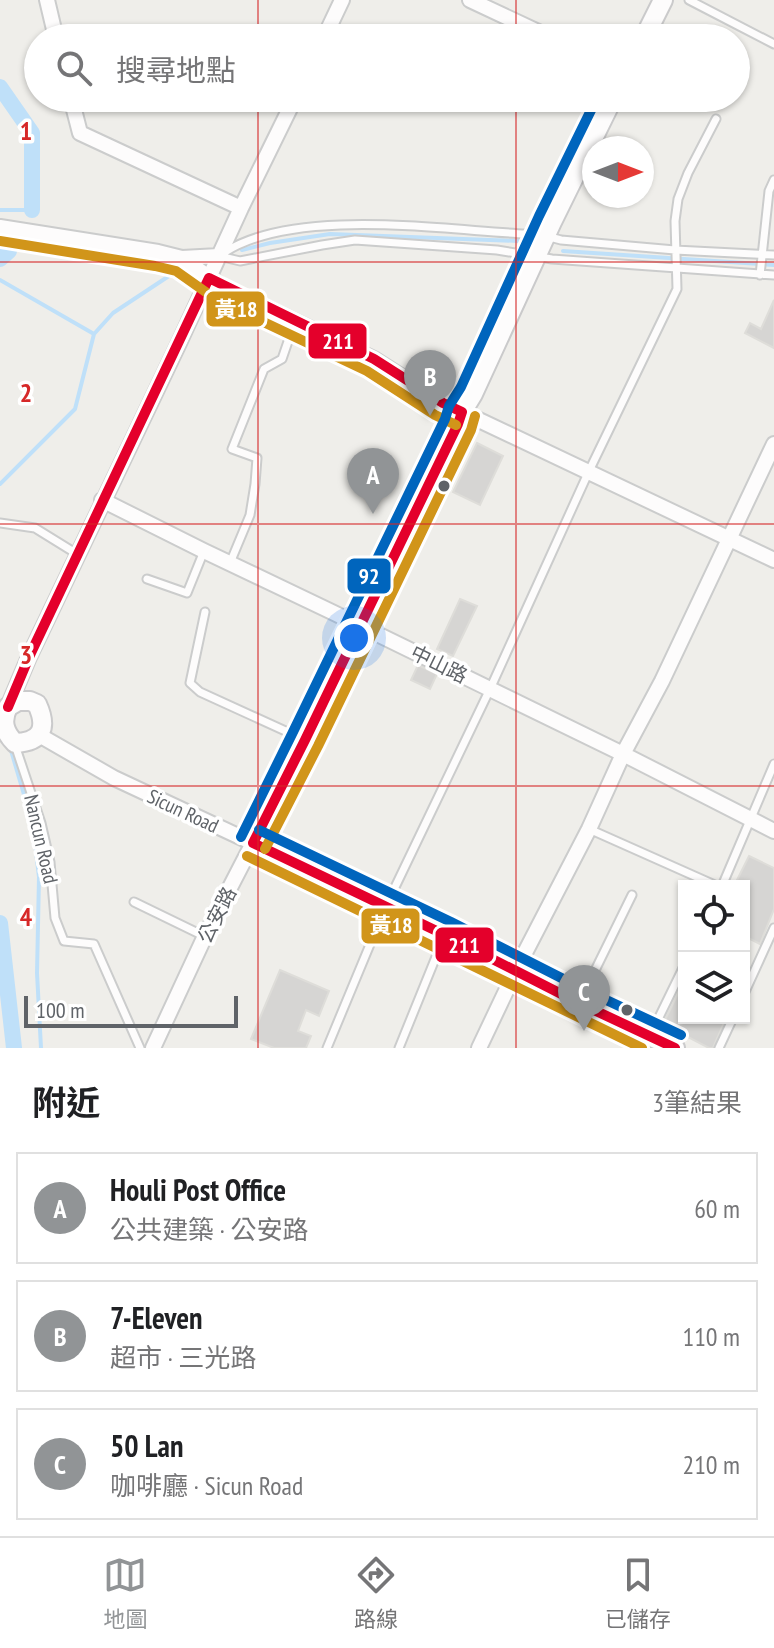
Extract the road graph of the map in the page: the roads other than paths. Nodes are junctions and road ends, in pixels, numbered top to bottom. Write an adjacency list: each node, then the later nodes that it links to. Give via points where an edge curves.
1 (47, 0): 6 (street)
2 (342, 0): 7 (street)
3 (470, 0): 8 (street)
4 (663, 0): 9 (main road)
5 (689, 0): 10 (lane)
6 (53, 24)
7 (331, 24)
8 (521, 24)
9 (651, 24)
10 (735, 24)
11 (750, 32): 12 (lane)
12 (774, 44)
13 (75, 112): 18 (street, via 80,133)
14 (288, 112): 18 (street)
15 (606, 112): 20 (main road, 公安路)
16 (716, 119): 21 (lane, via 678,199)
17 (774, 180): 22 (lane)
18 (241, 208): 24 (street)
19 (0, 227): 26 (street)
20 (546, 236): 21 (lane); 24 (lane, via 346,224 286,230 238,244); 25 (main road, 公安路)
21 (675, 250): 22 (lane); 27 (lane)
22 (764, 254): 23 (lane); 28 (lane)
23 (774, 255)
24 (219, 256): 25 (lane, via 240,261 355,240); 26 (street); 30 (street)
25 (536, 257): 27 (lane); 32 (main road, 公安路)
26 (182, 258): 30 (street)
27 (676, 269): 28 (lane); 34 (lane, via 677,289)
28 (760, 275): 29 (lane)
29 (774, 275)
30 (209, 278): 31 (street); 35 (street)
31 (295, 321): 32 (street, via 374,359); 41 (lane, via 282,359 264,369 232,449 257,458 250,515)
32 (462, 412): 34 (street); 44 (main road, 公安路)
33 (774, 444): 37 (street)
34 (589, 471): 37 (street); 45 (lane)
35 (102, 500): 38 (street, 中山路); 39 (street)
36 (0, 523): 39 (lane, via 35,528)
37 (729, 539): 40 (street); 50 (street)
38 (204, 551): 41 (street, 中山路); 42 (lane, via 187,593)
39 (77, 554): 46 (street)
40 (774, 560)
41 (230, 563): 44 (street, 中山路)
42 (147, 579)
43 (205, 612): 48 (lane, via 190,683)
44 (360, 625): 45 (street, 中山路); 48 (main road, 公安路)
45 (490, 689): 50 (street, 中山路); 60 (lane)
46 (3, 714): 47 (main road, via 18,701 37,704 43,722); 49 (main road, Nancun Road, via 6,734)
47 (39, 735): 49 (main road); 55 (street, Sicun Road, via 114,778)
48 (305, 740): 55 (main road, 公安路)
49 (15, 743): 70 (lane, Nancun Road, via 41,823 55,918 64,941 94,944)
50 (623, 754): 52 (street, 中山路); 53 (street)
51 (774, 764): 52 (lane)
52 (749, 819): 54 (street, 中山路); 57 (lane)
53 (589, 829): 56 (lane); 64 (street)
54 (774, 831)
55 (253, 843): 60 (main road, Sicun Road); 63 (street, 公安路)
56 (706, 880)
57 (723, 880)
58 (632, 895): 67 (lane)
59 (134, 902): 63 (lane)
60 (386, 906): 62 (main road, Sicun Road); 72 (lane)
61 (774, 928): 66 (lane)
62 (445, 935): 64 (main road, Sicun Road); 73 (lane)
63 (205, 936): 71 (street, 公安路)
64 (516, 970): 67 (main road, Sicun Road); 74 (street)
65 (678, 978): 69 (lane)
66 (750, 981)
67 (579, 1003): 69 (main road, Sicun Road)
68 (730, 1024): 76 (lane)
69 (647, 1042): 75 (main road, Sicun Road)
70 (140, 1048)
71 (153, 1048)
72 (327, 1048)
73 (399, 1048)
74 (479, 1048)
75 (675, 1048)
76 (719, 1048)

